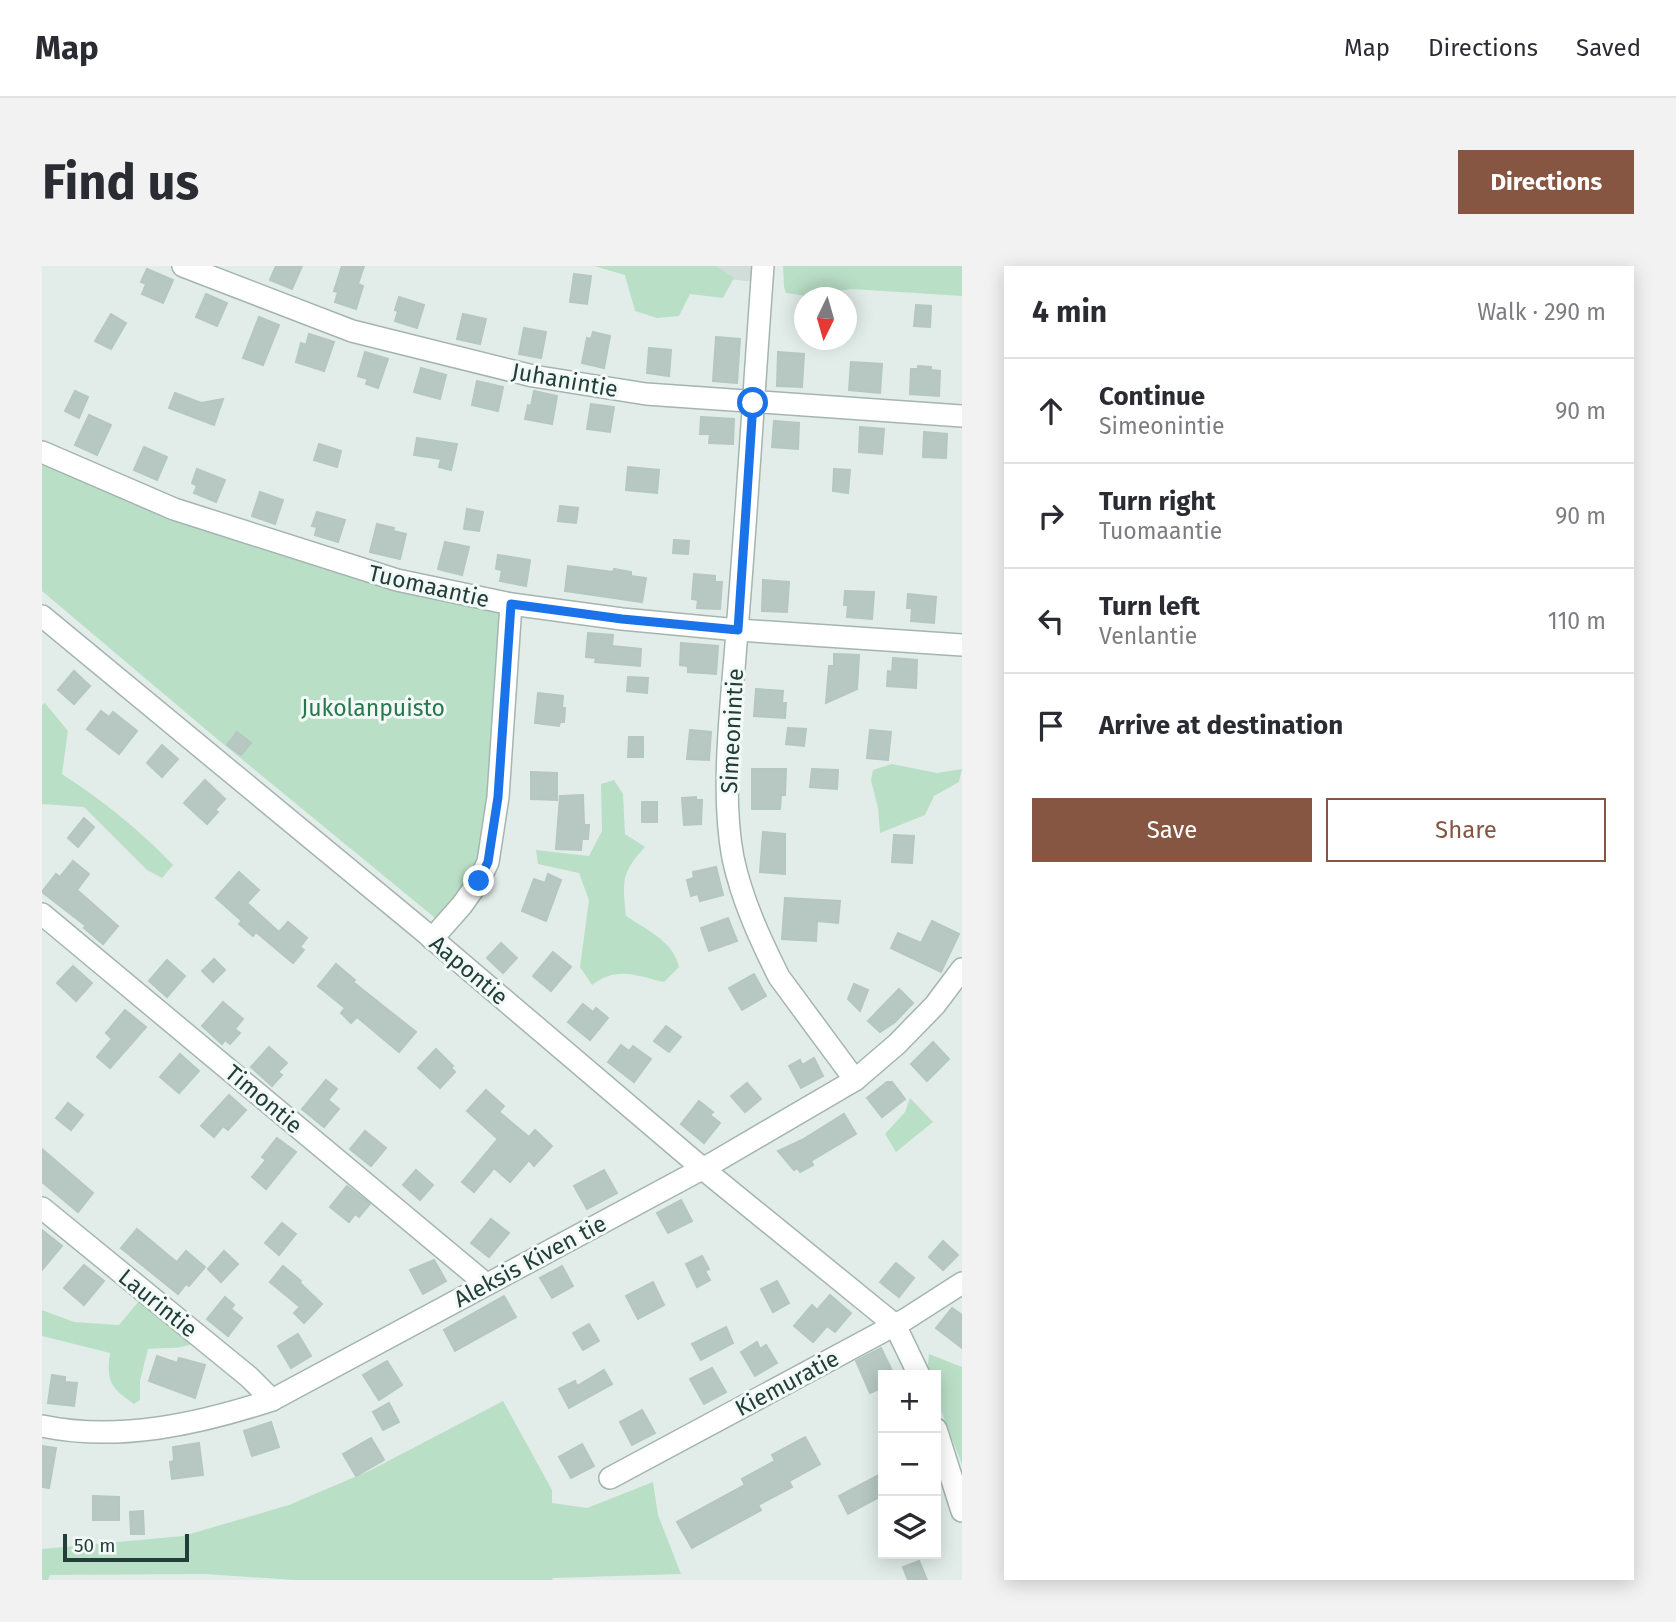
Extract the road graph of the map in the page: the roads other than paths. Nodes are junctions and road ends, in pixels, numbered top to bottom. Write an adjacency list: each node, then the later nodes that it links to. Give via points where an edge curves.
1 (183, 266): 3 (street, Juhanintie, via 352,331 533,376 646,394)
2 (763, 266): 3 (street, Simeonintie)
3 (753, 403): 4 (street, Juhanintie); 8 (street, Simeonintie)
4 (962, 416)
5 (42, 452): 6 (street, Tuomaantie, via 174,509 358,569)
6 (511, 604): 8 (street, Tuomaantie); 11 (street, via 498,797 488,862 462,905)
7 (42, 616): 11 (street, Aapontie)
8 (738, 630): 9 (street, Tuomaantie); 13 (street, Simeonintie, via 728,807 736,870 757,933 779,977)
9 (962, 645)
10 (42, 914): 17 (street, Timontie)
11 (432, 939): 14 (street, Aapontie)
12 (962, 969): 13 (street, Aleksis Kiven tie, via 935,1005)
13 (855, 1080): 14 (street, Aleksis Kiven tie)
14 (702, 1168): 17 (street, Aleksis Kiven tie); 18 (street, Aapontie)
15 (42, 1208): 20 (street, Laurintie, via 249,1377)
16 (962, 1283): 18 (street, Kiemuratie)
17 (486, 1284): 20 (street, Aleksis Kiven tie)
18 (895, 1325): 19 (street); 23 (street, Kiemuratie)
19 (917, 1370)
20 (272, 1401): 21 (street, Aleksis Kiven tie, via 211,1420 157,1428 119,1432)
21 (42, 1426)
22 (937, 1433): 24 (street)
23 (610, 1478)
24 (962, 1511)

